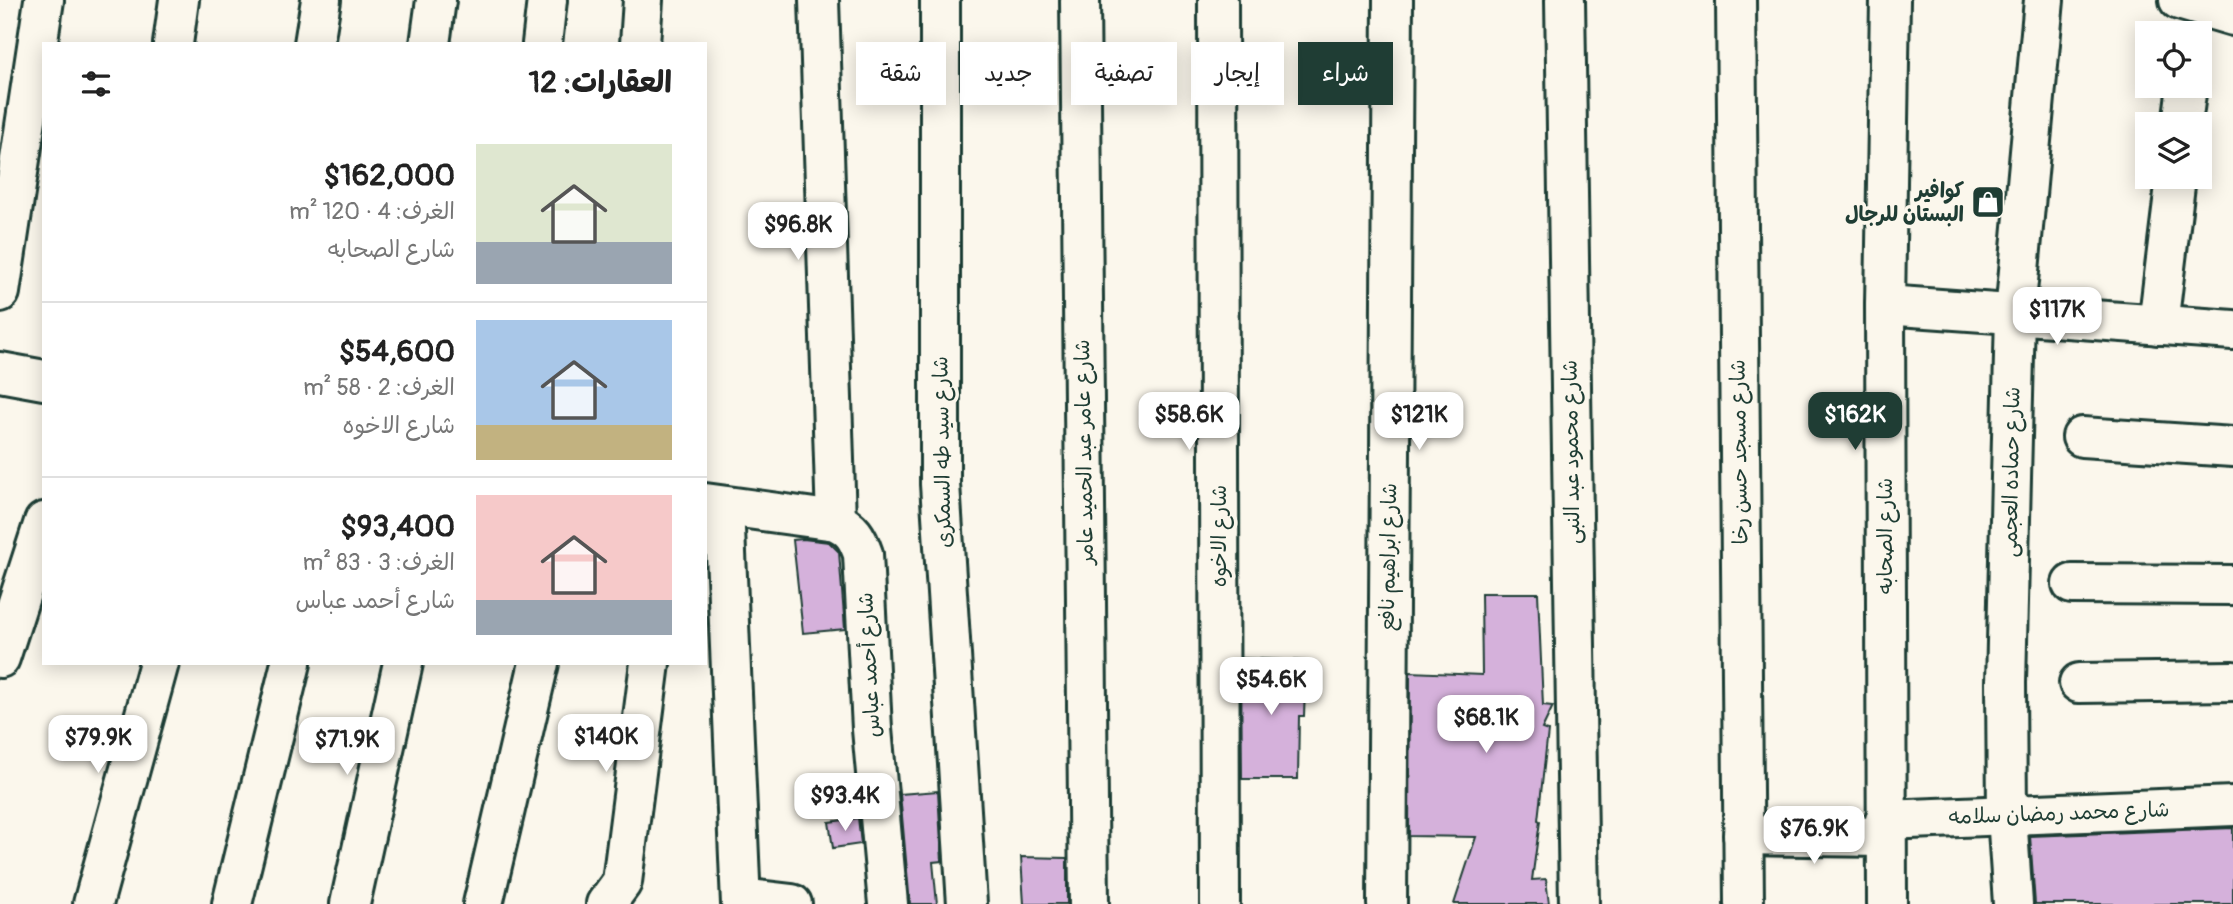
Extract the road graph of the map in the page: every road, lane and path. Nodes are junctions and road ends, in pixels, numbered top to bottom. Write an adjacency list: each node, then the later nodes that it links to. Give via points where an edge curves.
1 (44, 0): 24 (street)
2 (179, 0): 18 (street)
3 (321, 0): 19 (street)
4 (436, 0): 20 (street)
5 (547, 0): 21 (street)
6 (643, 0): 22 (street)
7 (819, 0): 34 (street)
8 (940, 0): 59 (street, شارع سيد طه السمكرى, via 940,484)
9 (1080, 0): 60 (street, شارع عامر عبد الحميد عامر)
10 (1218, 0): 61 (street, شارع الاخوه)
11 (1393, 0): 62 (street, شارع ابراهيم نافع)
12 (1565, 0): 63 (street, شارع محمود عبد النبى)
13 (1736, 0): 50 (street, شارع مسجد حسن رخا)
14 (1890, 0): 25 (street, شارع الصحابه)
15 (2044, 0): 26 (street, شارع حماده العجمى)
16 (2189, 13): 17 (street)
17 (2233, 16)
18 (173, 42)
19 (314, 42)
20 (430, 42)
21 (542, 42)
22 (640, 42)
23 (2175, 189): 27 (street)
24 (0, 292)
25 (1885, 305): 26 (street); 49 (street, شارع الصحابه)
26 (2015, 314): 27 (street); 48 (street, شارع حماده العجمى)
27 (2158, 325): 28 (street)
28 (2233, 330)
29 (0, 372): 30 (street)
30 (42, 380)
31 (2082, 437): 32 (street)
32 (2233, 447)
33 (714, 504): 34 (street); 38 (street)
34 (835, 521): 58 (street, شارع أحمد عباس, via 851,529 863,554)
35 (42, 528): 39 (street)
36 (2072, 584): 37 (street)
37 (2233, 585)
38 (717, 636): 51 (street)
39 (0, 657)
40 (158, 665): 52 (street)
41 (291, 665): 53 (street)
42 (403, 665): 54 (street)
43 (539, 665): 55 (street)
44 (650, 665): 56 (street, via 622,881)
45 (2233, 681): 46 (street)
46 (2079, 683)
47 (2233, 806): 48 (street, شارع محمد رمضان سلامه)
48 (2007, 815): 49 (street, شارع محمد رمضان سلامه); 66 (street, شارع حماده العجمى)
49 (1885, 828): 50 (street, شارع محمد رمضان سلامه); 65 (street, شارع الصحابه)
50 (1743, 835): 64 (street, شارع مسجد حسن رخا)
51 (741, 901): 57 (street)
52 (93, 904)
53 (232, 904)
54 (349, 904)
55 (483, 904)
56 (606, 904)
57 (792, 904)
58 (888, 904)
59 (968, 904)
60 (1089, 904)
61 (1220, 904)
62 (1387, 904)
63 (1579, 904)
64 (1744, 904)
65 (1887, 904)
66 (2013, 904)

